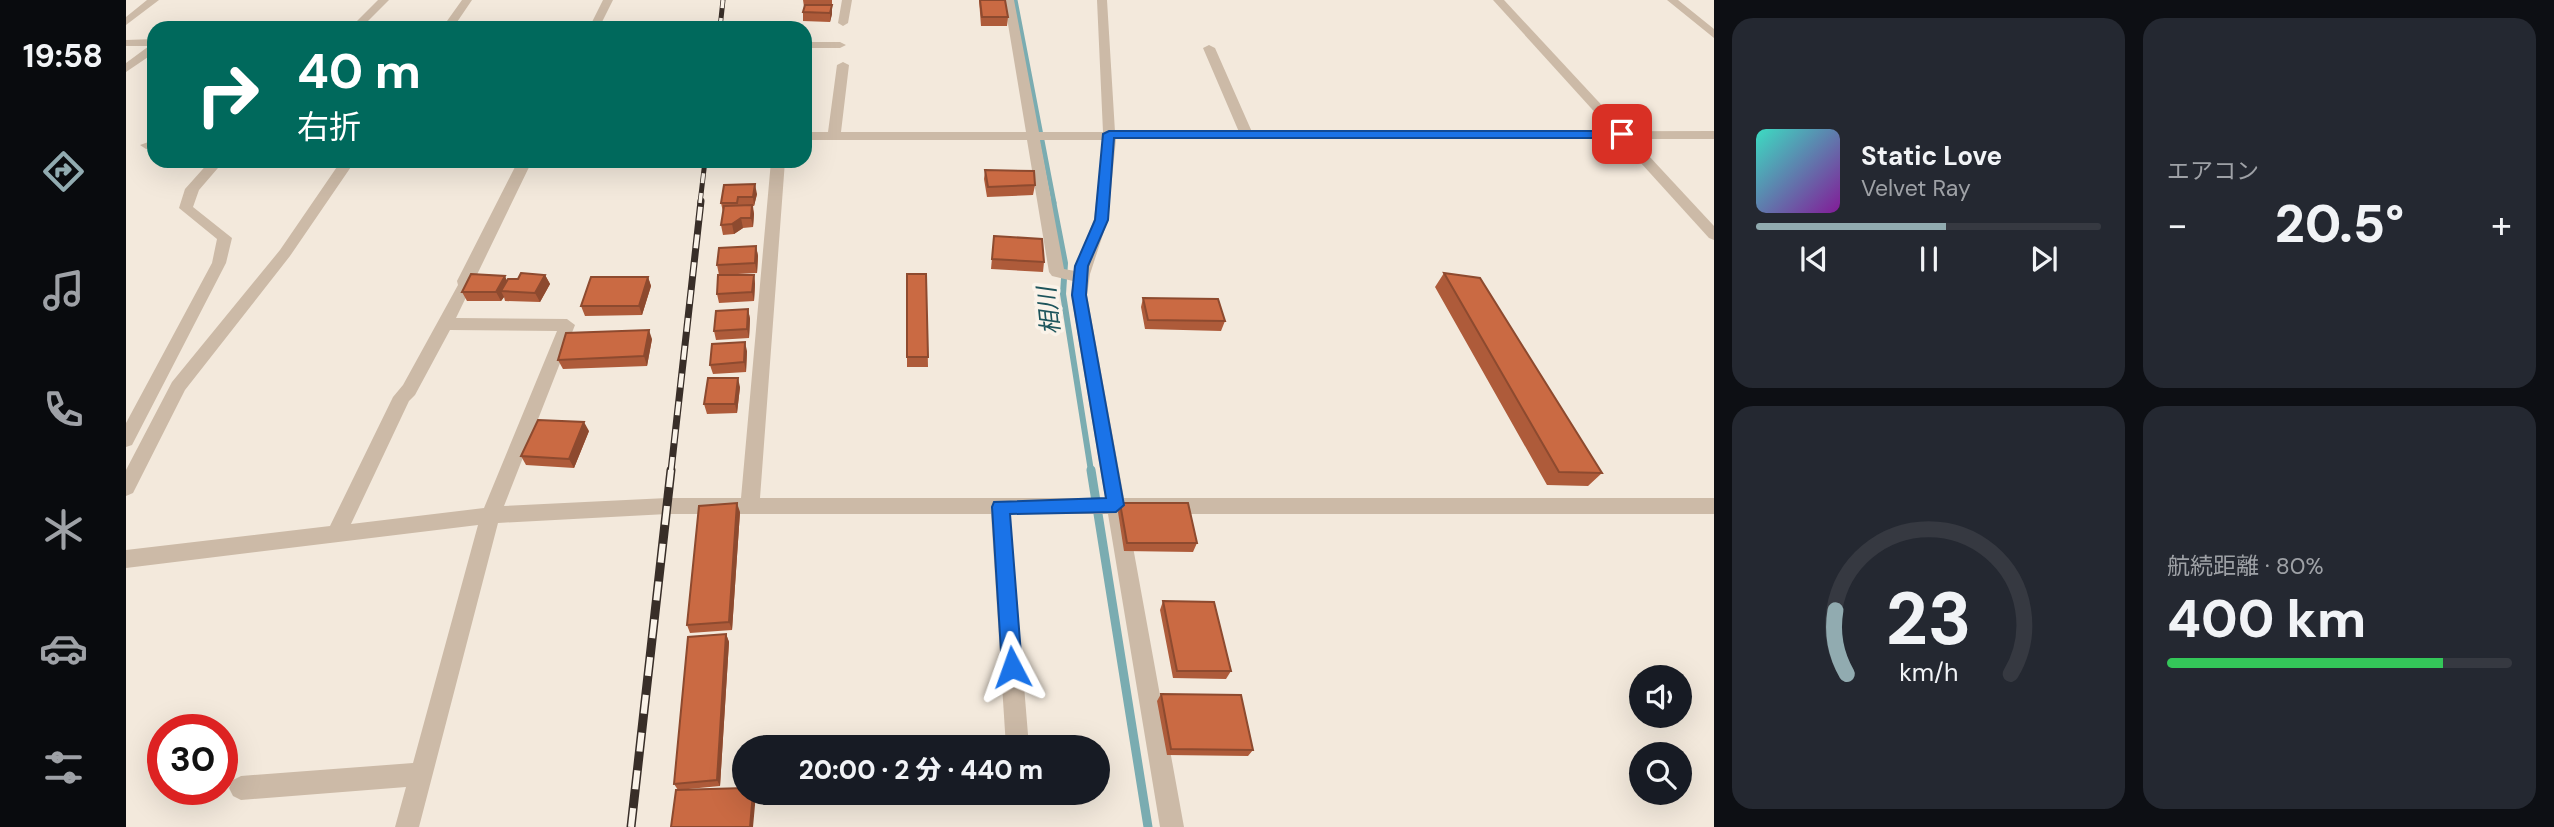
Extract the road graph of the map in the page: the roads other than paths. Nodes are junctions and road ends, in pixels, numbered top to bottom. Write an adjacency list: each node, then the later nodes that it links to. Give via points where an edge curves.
1 (154, 0): 13 (street)
2 (384, 0): 10 (street)
3 (467, 0): 11 (street)
4 (608, 0): 12 (street)
5 (847, 0): 14 (street)
6 (1009, 0): 30 (street)
7 (1102, 0): 24 (street)
8 (1498, 0): 25 (street)
9 (1672, 0): 15 (street)
10 (362, 21)
11 (452, 21)
12 (598, 21)
13 (126, 22)
14 (844, 23)
15 (1714, 35)
16 (147, 42): 17 (street)
17 (126, 43)
18 (812, 45): 19 (street)
19 (840, 45)
20 (1209, 48): 26 (street)
21 (147, 52): 23 (street)
22 (843, 65): 29 (street)
23 (126, 69)
24 (1109, 134): 26 (street); 30 (street); 36 (street, via 1101,220)
25 (1622, 134): 26 (street); 27 (street); 35 (street)
26 (1248, 135)
27 (1714, 135)
28 (812, 136): 29 (street)
29 (834, 136): 30 (street)
30 (1041, 136): 36 (street, via 1056,272)
31 (211, 168): 38 (street, via 192,189 186,208 225,237 219,263)
32 (343, 168): 39 (street, via 285,253 178,386)
33 (522, 168): 37 (street)
34 (777, 168): 41 (street)
35 (1714, 235)
36 (1076, 276): 40 (street)
37 (445, 324): 44 (street, via 566,325); 45 (street, via 402,397)
38 (126, 440)
39 (126, 488)
40 (1112, 505): 42 (street); 43 (street); 51 (street)
41 (750, 506): 43 (street); 44 (street, via 521,512)
42 (1714, 506)
43 (1000, 507): 47 (street)
44 (490, 518): 45 (street); 48 (street)
45 (336, 535): 46 (street)
46 (126, 559)
47 (1016, 735)
48 (421, 774): 49 (street); 50 (street)
49 (241, 788)
50 (407, 827)
51 (1172, 827)

